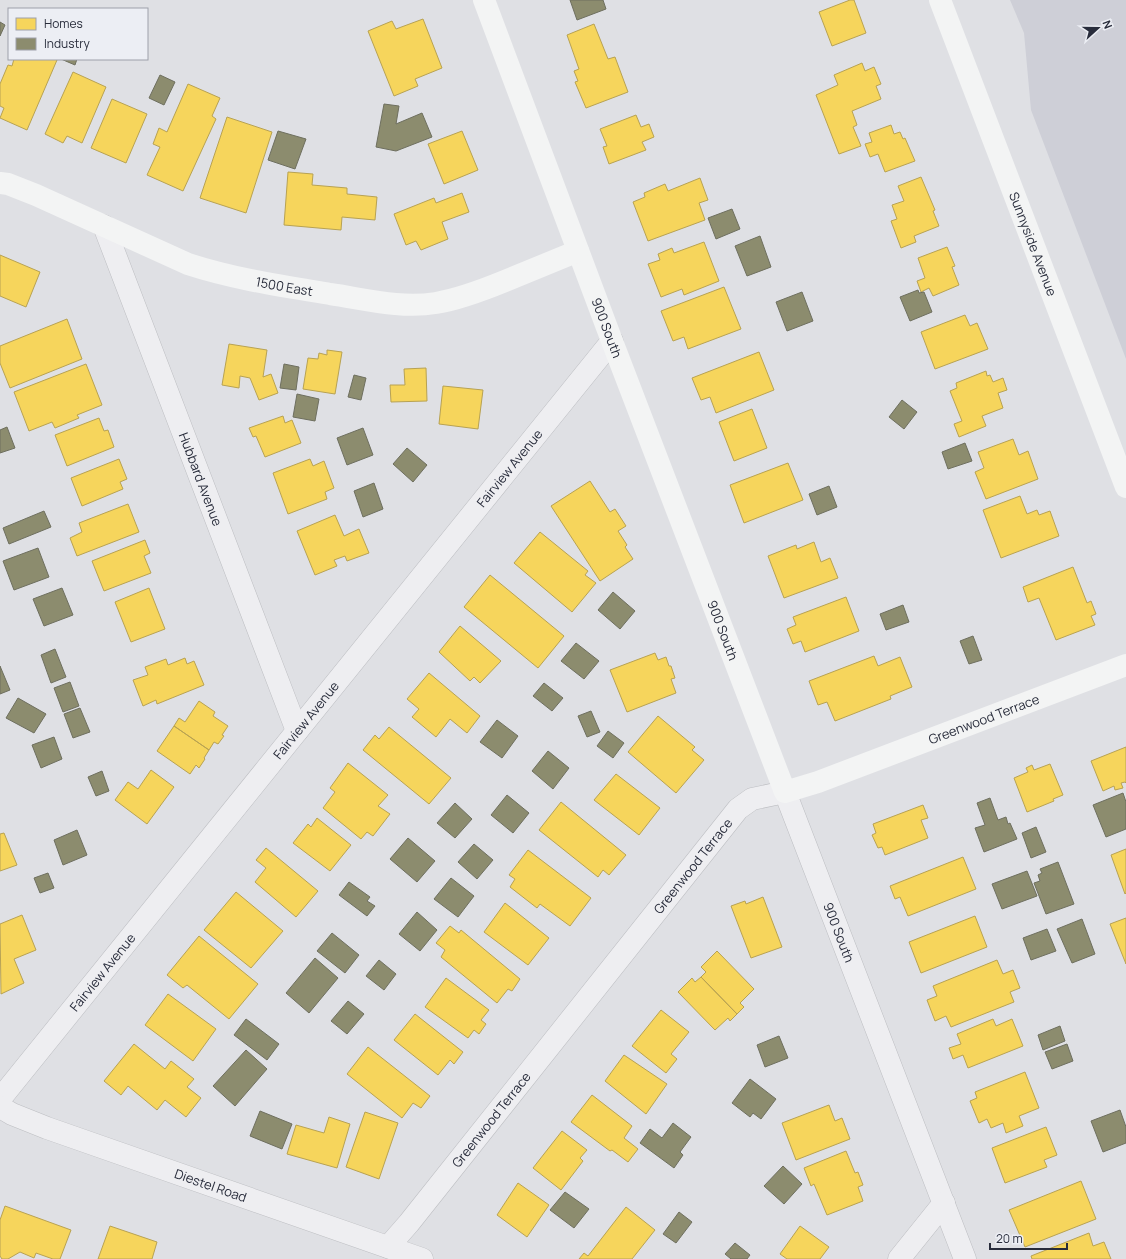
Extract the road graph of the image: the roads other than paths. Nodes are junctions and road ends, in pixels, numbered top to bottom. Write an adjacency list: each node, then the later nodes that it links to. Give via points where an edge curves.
1 (484, 0): 5 (street, 900 South)
2 (940, 0): 7 (street, Sunnyside Avenue)
3 (0, 183): 4 (street, 1500 East, via 36,195)
4 (104, 226): 5 (street, 1500 East, via 188,264 213,272 394,304 414,305 456,299); 9 (street, Hubbard Avenue)
5 (578, 251): 6 (street, 900 South)
6 (612, 342): 9 (street, Fairview Avenue); 10 (street, 900 South)
7 (1126, 487)
8 (1126, 665): 10 (street, Greenwood Terrace, via 818,782)
9 (297, 731): 11 (street, Fairview Avenue)
10 (785, 792): 13 (street, 900 South); 14 (street, Greenwood Terrace, via 752,799 738,809)
11 (0, 1099)
12 (0, 1107): 14 (street, Diestel Road, via 47,1128)
13 (944, 1203): 16 (street); 17 (street, 900 South)
14 (388, 1247): 15 (street, Diestel Road)
15 (422, 1259)
16 (899, 1259)
17 (965, 1259)

